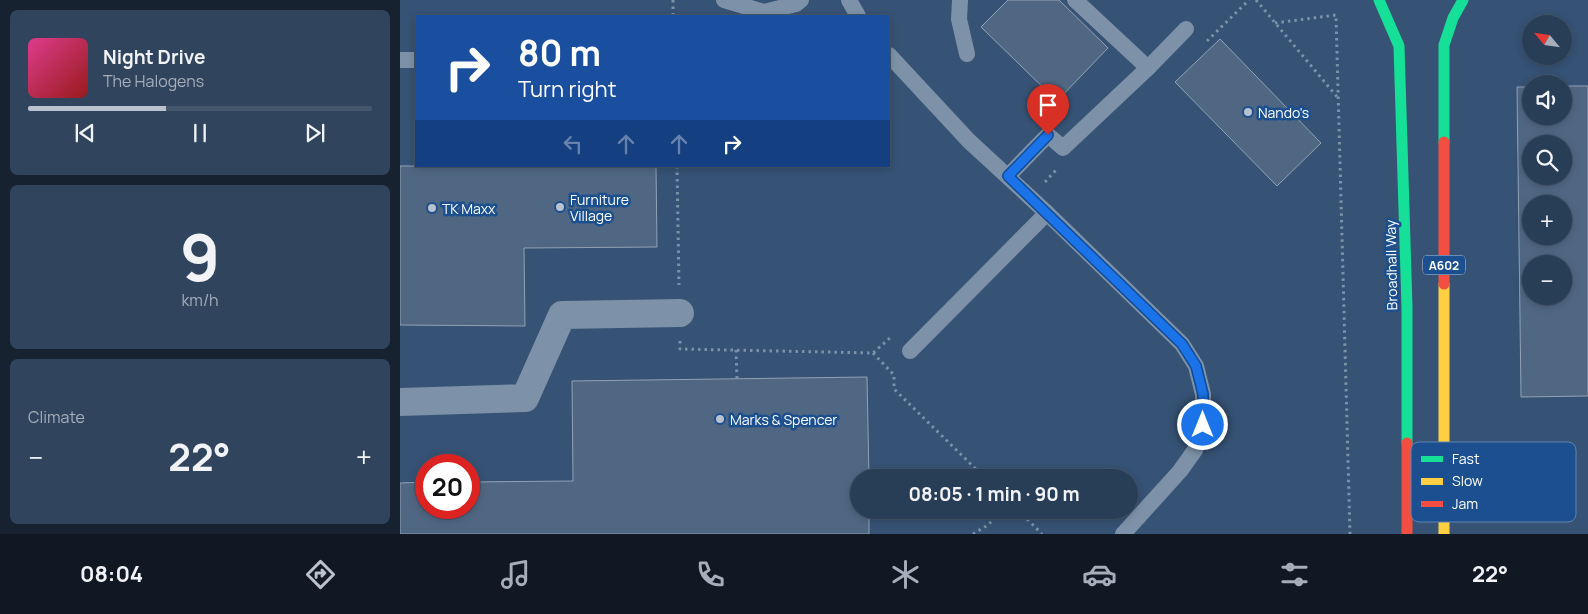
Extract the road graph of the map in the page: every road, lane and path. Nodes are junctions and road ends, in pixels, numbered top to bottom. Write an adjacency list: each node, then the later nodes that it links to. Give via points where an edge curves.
1 (673, 0): 10 (path)
2 (724, 0): 3 (lane, via 764,12)
3 (801, 0)
4 (849, 0): 11 (lane)
5 (960, 0): 14 (lane, via 959,19)
6 (1075, 0): 18 (lane)
7 (1256, 0): 12 (path)
8 (1379, 0): 36 (highway, Broadhall Way / A602, via 1399,46 1407,307)
9 (1463, 0): 28 (highway, A602, via 1444,45)
10 (674, 15)
11 (857, 15)
12 (1275, 23): 19 (path); 19 (path, via 1336,15)
13 (1186, 29): 18 (lane)
14 (967, 54)
15 (890, 56): 21 (lane, via 969,141)
16 (400, 60): 17 (lane)
17 (415, 60)
18 (1148, 68): 21 (lane, via 1064,148 1048,135)
19 (1338, 98): 35 (path)
20 (677, 167): 23 (path)
21 (1008, 176): 22 (lane)
22 (1047, 213): 25 (lane); 34 (lane, via 1182,344 1196,366 1203,394 1203,425 1195,450)
23 (680, 313): 24 (path, via 680,349); 27 (street, via 562,315 525,398)
24 (736, 350): 26 (path); 29 (path, via 873,353 894,375 894,389)
25 (910, 351)
26 (737, 378)
27 (400, 402)
28 (1444, 442)
29 (976, 469)
30 (994, 519): 32 (path)
31 (1027, 519): 33 (path)
32 (973, 534)
33 (1042, 534)
34 (1123, 534)
35 (1350, 534)
36 (1407, 534)

